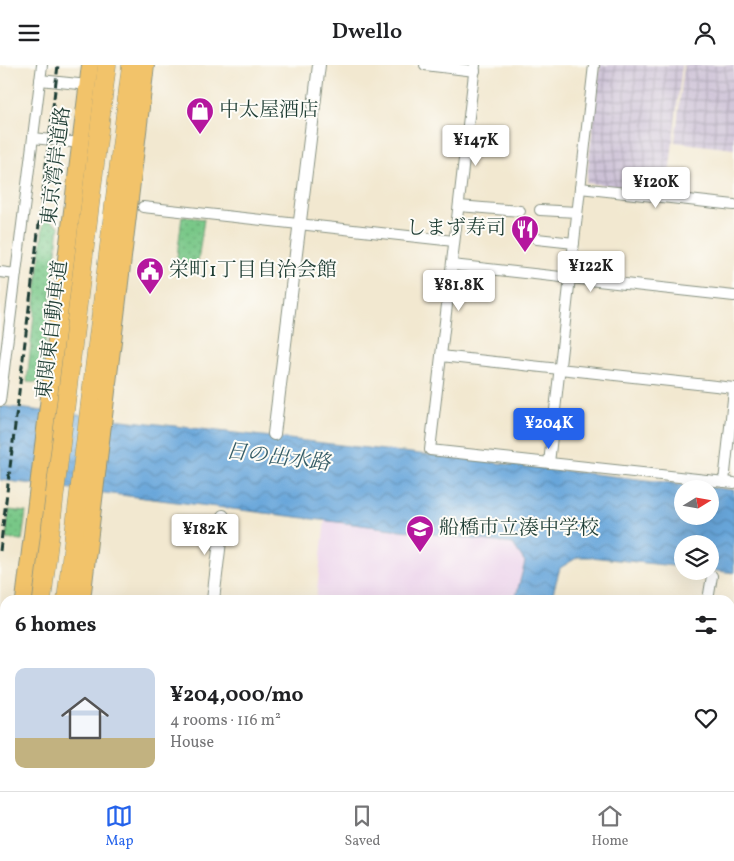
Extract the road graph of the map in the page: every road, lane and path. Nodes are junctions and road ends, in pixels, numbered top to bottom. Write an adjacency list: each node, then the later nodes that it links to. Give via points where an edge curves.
1 (42, 65): 10 (street)
2 (90, 65): 11 (highway, 東京湾岸道路)
3 (107, 65): 40 (highway, 東関東自動車道)
4 (130, 65): 41 (highway)
5 (146, 65): 42 (highway)
6 (319, 65): 21 (street)
7 (425, 65): 9 (street)
8 (594, 65): 14 (street)
9 (475, 68): 16 (street)
10 (40, 80): 11 (street); 12 (street)
11 (88, 85): 13 (highway, 東京湾岸道路)
12 (33, 138): 13 (street); 27 (street)
13 (81, 143): 39 (highway, 東京湾岸道路)
14 (580, 188): 15 (street); 20 (street)
15 (734, 205)
16 (459, 206): 19 (street); 23 (street)
17 (143, 207): 21 (street)
18 (540, 210): 20 (street)
19 (520, 211)
20 (577, 212): 24 (street)
21 (299, 225): 23 (street); 34 (street)
22 (537, 239): 24 (street)
23 (454, 241): 25 (street)
24 (574, 243): 28 (street)
25 (452, 265): 28 (street); 30 (street)
26 (0, 272): 27 (street)
27 (16, 274): 33 (street)
28 (570, 278): 29 (street); 31 (street)
29 (734, 296)
30 (441, 356): 31 (street); 35 (street, via 430,450)
31 (560, 369): 32 (street); 35 (street)
32 (734, 389): 36 (street)
33 (0, 401)
34 (274, 434)
35 (549, 463): 36 (street)
36 (729, 482)
37 (223, 516): 43 (street)
38 (711, 580): 44 (street)
39 (25, 595)
40 (43, 595)
41 (67, 595)
42 (83, 595)
43 (214, 595)
44 (709, 595)

